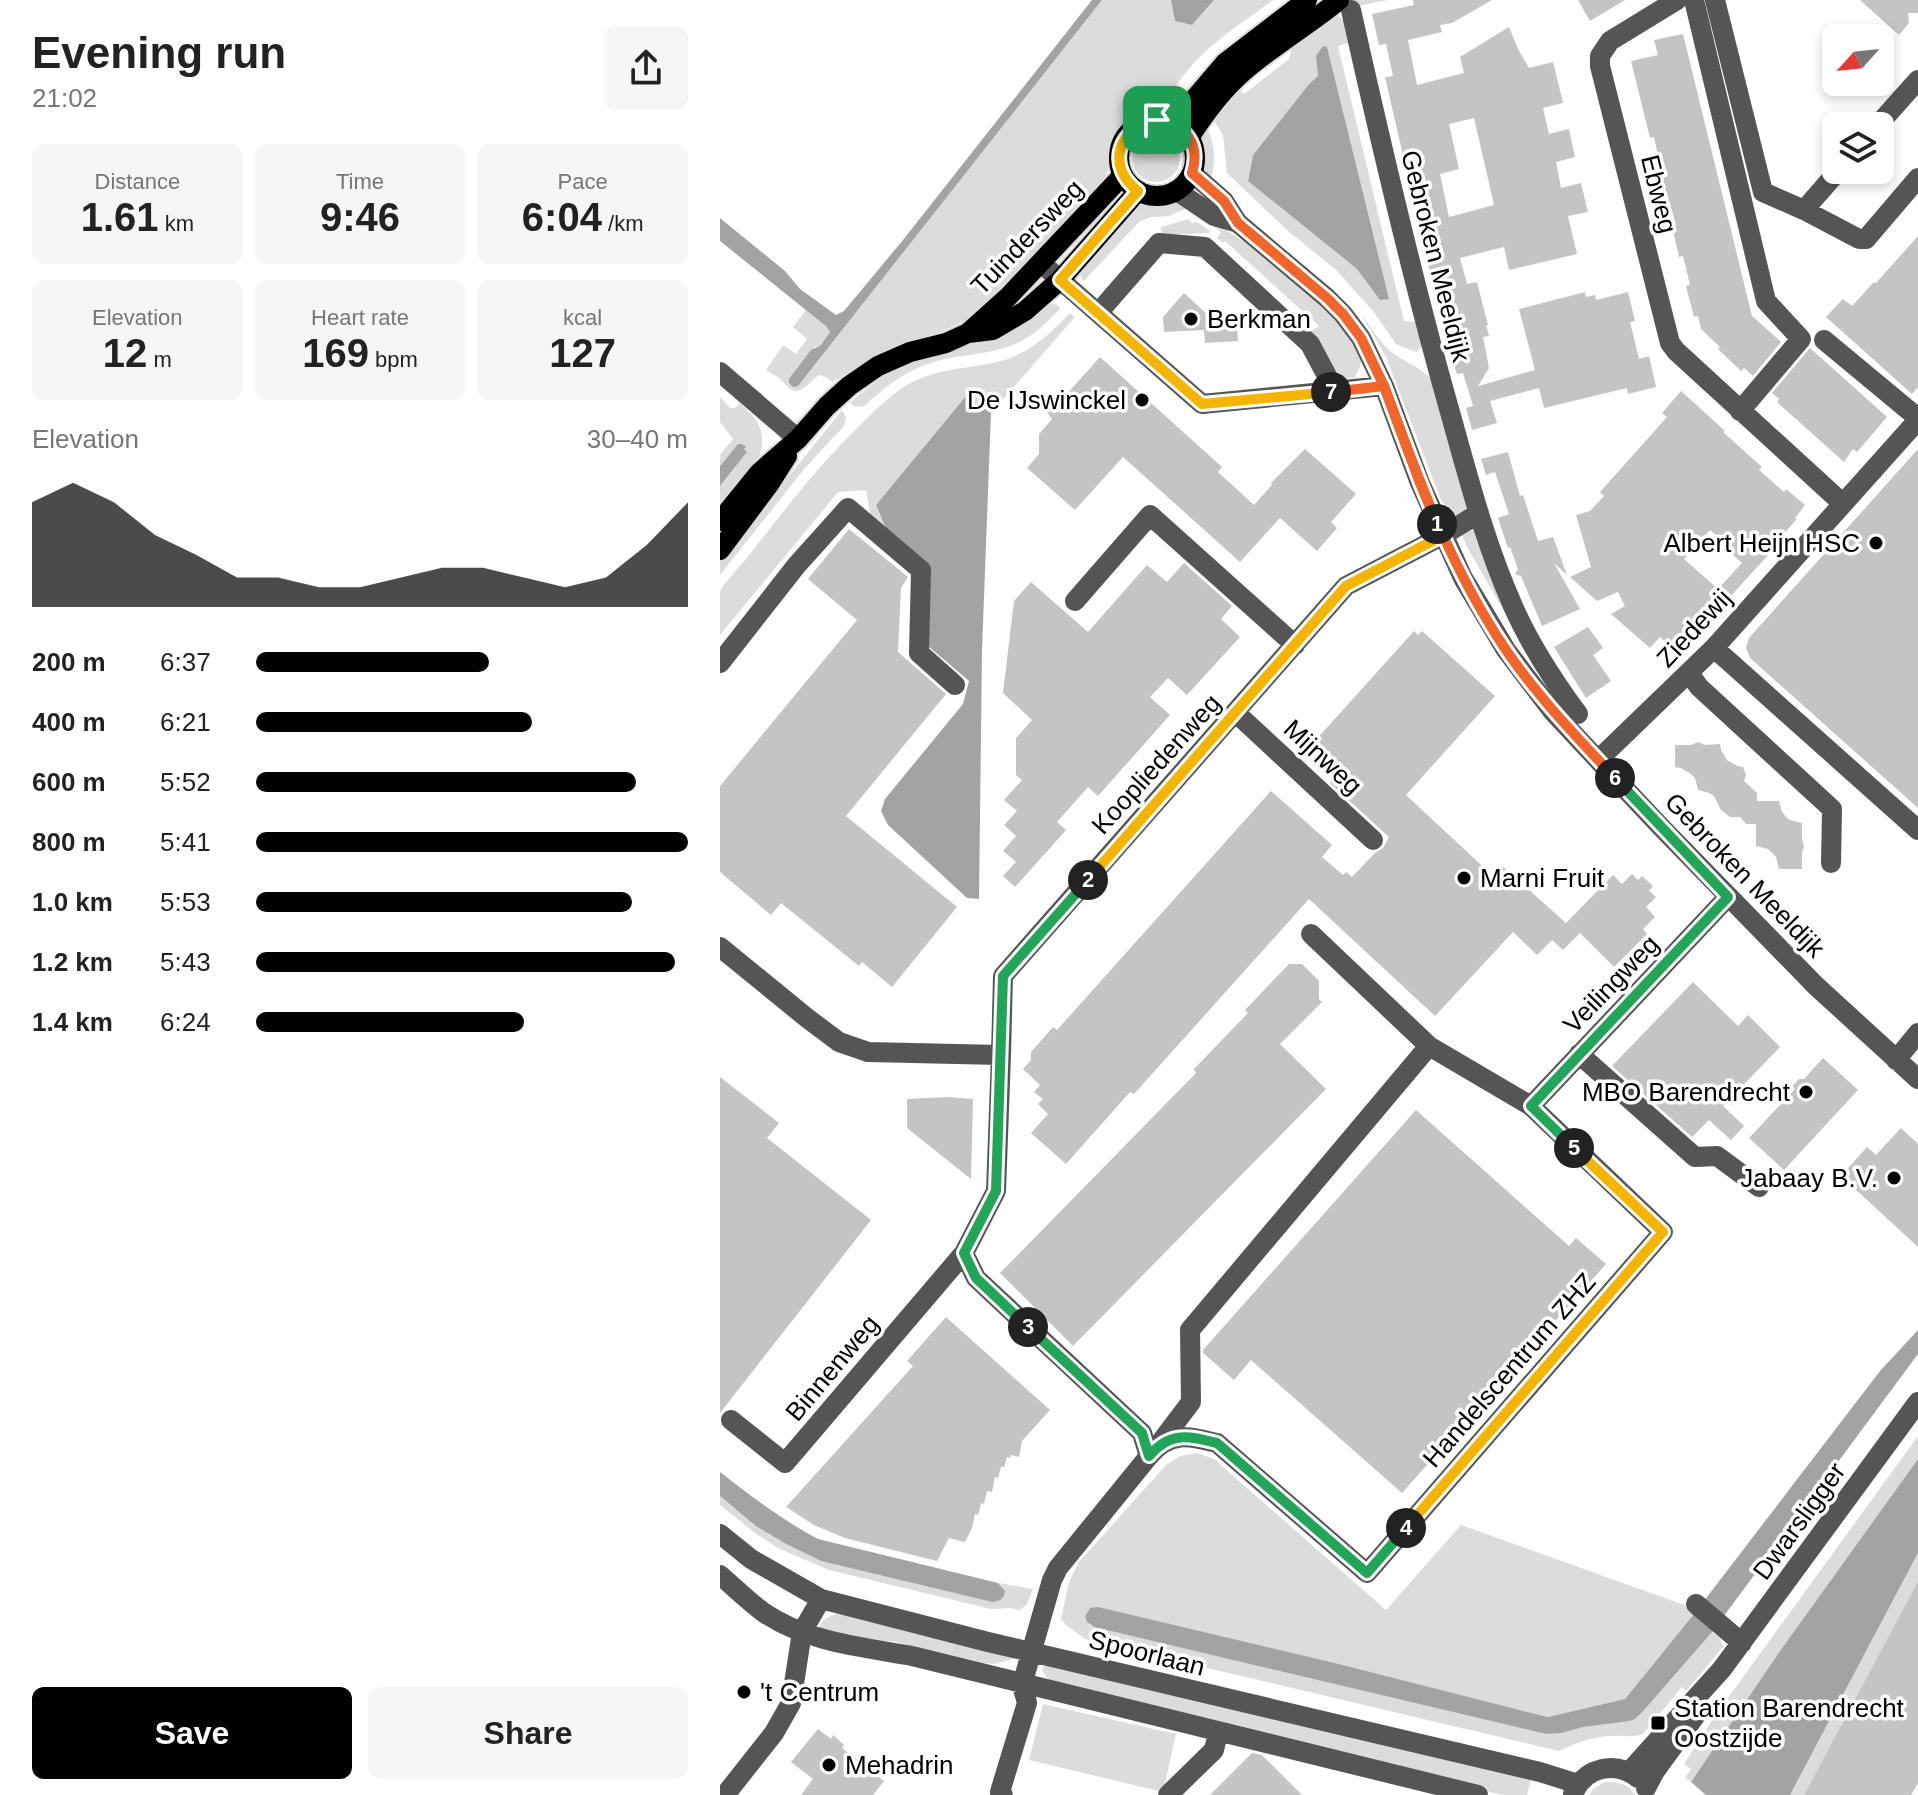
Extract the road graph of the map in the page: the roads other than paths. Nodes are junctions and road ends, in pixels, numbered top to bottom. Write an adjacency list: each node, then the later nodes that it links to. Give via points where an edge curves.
1 (1677, 0): 26 (street, Ebweg, via 1610,41 1600,66 1670,343)
2 (1694, 0): 26 (street, via 1766,301 1801,339)
3 (1715, 0): 16 (street, via 1763,192)
4 (1315, 4): 5 (main road); 8 (main road, via 1240,50); 9 (main road, via 1224,90)
5 (1345, 5): 30 (street, Gebroken Meeldijk)
6 (1918, 80): 7 (street)
7 (1889, 112)
8 (1169, 123): 9 (main road); 11 (main road, via 1145,123 1125,138 1119,163)
9 (1189, 138): 10 (main road, via 1195,155)
10 (1192, 173): 15 (main road); 17 (street, Gebroken Meeldijk, via 1224,201)
11 (1123, 175): 14 (main road); 18 (main road, Tuindersweg)
12 (1918, 178): 16 (street, via 1866,239)
13 (1827, 184): 16 (street)
14 (1138, 191): 15 (main road, via 1151,196); 19 (main road, Tuindersweg)
15 (1177, 191): 17 (street, Gebroken Meeldijk, via 1214,216)
16 (1804, 210)
17 (1238, 223): 24 (street, Gebroken Meeldijk, via 1343,314)
18 (1041, 263): 19 (street); 21 (main road, Tuindersweg)
19 (1060, 280): 20 (street); 21 (main road, Tuindersweg, via 1007,323)
20 (1098, 313): 25 (street, via 1202,404); 25 (street, via 1159,243 1205,247 1310,344)
21 (968, 333): 28 (main road, Tuindersweg, via 878,366 837,396)
22 (1824, 340): 27 (street)
23 (720, 372): 28 (street)
24 (1384, 386): 25 (street); 32 (street, Gebroken Meeldijk)
25 (1335, 391)
26 (1740, 411): 29 (street, Ebweg)
27 (1918, 419): 29 (street, Ziedewij)
28 (798, 439): 31 (main road, Tuindersweg, via 759,473); 33 (main road, Tuindersweg)
29 (1842, 503): 36 (street, Ziedewij)
30 (1479, 513): 32 (street); 41 (street, Gebroken Meeldijk, via 1514,608)
31 (720, 521)
32 (1442, 536): 35 (street, Koopliedenweg, via 1346,586); 42 (street, Gebroken Meeldijk, via 1506,650)
33 (720, 550)
34 (1075, 601): 35 (street, via 1150,515)
35 (1295, 645): 40 (street, Koopliedenweg)
36 (1714, 648): 38 (street, Ziedewij); 43 (street)
37 (720, 663): 39 (street, via 848,508 921,570 919,653)
38 (1689, 673): 42 (street, Ziedewij); 45 (street, via 1832,809)
39 (955, 685)
40 (1236, 713): 44 (street, Mijnweg); 52 (street, Koopliedenweg, via 1003,976)
41 (1578, 714)
42 (1598, 760): 46 (street, Gebroken Meeldijk)
43 (1918, 830)
44 (1373, 840)
45 (1831, 863)
46 (1728, 897): 51 (street, Veilingweg); 53 (street, Gebroken Meeldijk)
47 (1311, 934): 50 (street, Handelscentrum ZHZ)
48 (720, 947): 52 (street, via 839,1042 868,1052)
49 (1918, 1033): 53 (street)
50 (1429, 1046): 55 (street, Handelscentrum ZHZ); 60 (street, via 1190,1330 1191,1402)
51 (1579, 1054): 55 (street, Veilingweg); 56 (street, via 1695,1157 1717,1156)
52 (1001, 1055): 57 (street, Koopliedenweg, via 996,1191)
53 (1896, 1060): 54 (street, Gebroken Meeldijk)
54 (1918, 1079)
55 (1531, 1106): 60 (street, Handelscentrum ZHZ, via 1663,1232 1367,1573 1217,1443 1186,1436)
56 (1759, 1187)
57 (964, 1253): 59 (street, Binnenweg, via 785,1463); 60 (street, via 976,1278)
58 (1918, 1402): 66 (street, Dwarsligger)
59 (731, 1420)
60 (1155, 1449): 67 (street, via 1058,1568)
61 (720, 1534): 63 (street, Spoorlaan, via 751,1559)
62 (720, 1575): 65 (street, via 764,1613)
63 (821, 1599): 65 (street); 67 (street, Spoorlaan)
64 (1696, 1604): 66 (street)
65 (802, 1632): 69 (street); 75 (street, via 791,1703)
66 (1737, 1639): 68 (street, Dwarsligger)
67 (1032, 1651): 69 (street); 73 (street, Spoorlaan, via 1540,1772)
68 (1722, 1669): 71 (street, Dwarsligger); 74 (street, Dwarsligger, via 1705,1703 1655,1771)
69 (1022, 1685): 70 (street); 76 (street, via 1027,1703)
70 (1218, 1733): 72 (street); 77 (street, via 1214,1750)
71 (1629, 1772): 73 (street, via 1602,1768); 74 (street)
72 (1409, 1787): 78 (street)
73 (1576, 1789)
74 (1648, 1792)
75 (725, 1795)
76 (1003, 1795)
77 (1168, 1795)
78 (1478, 1795)

